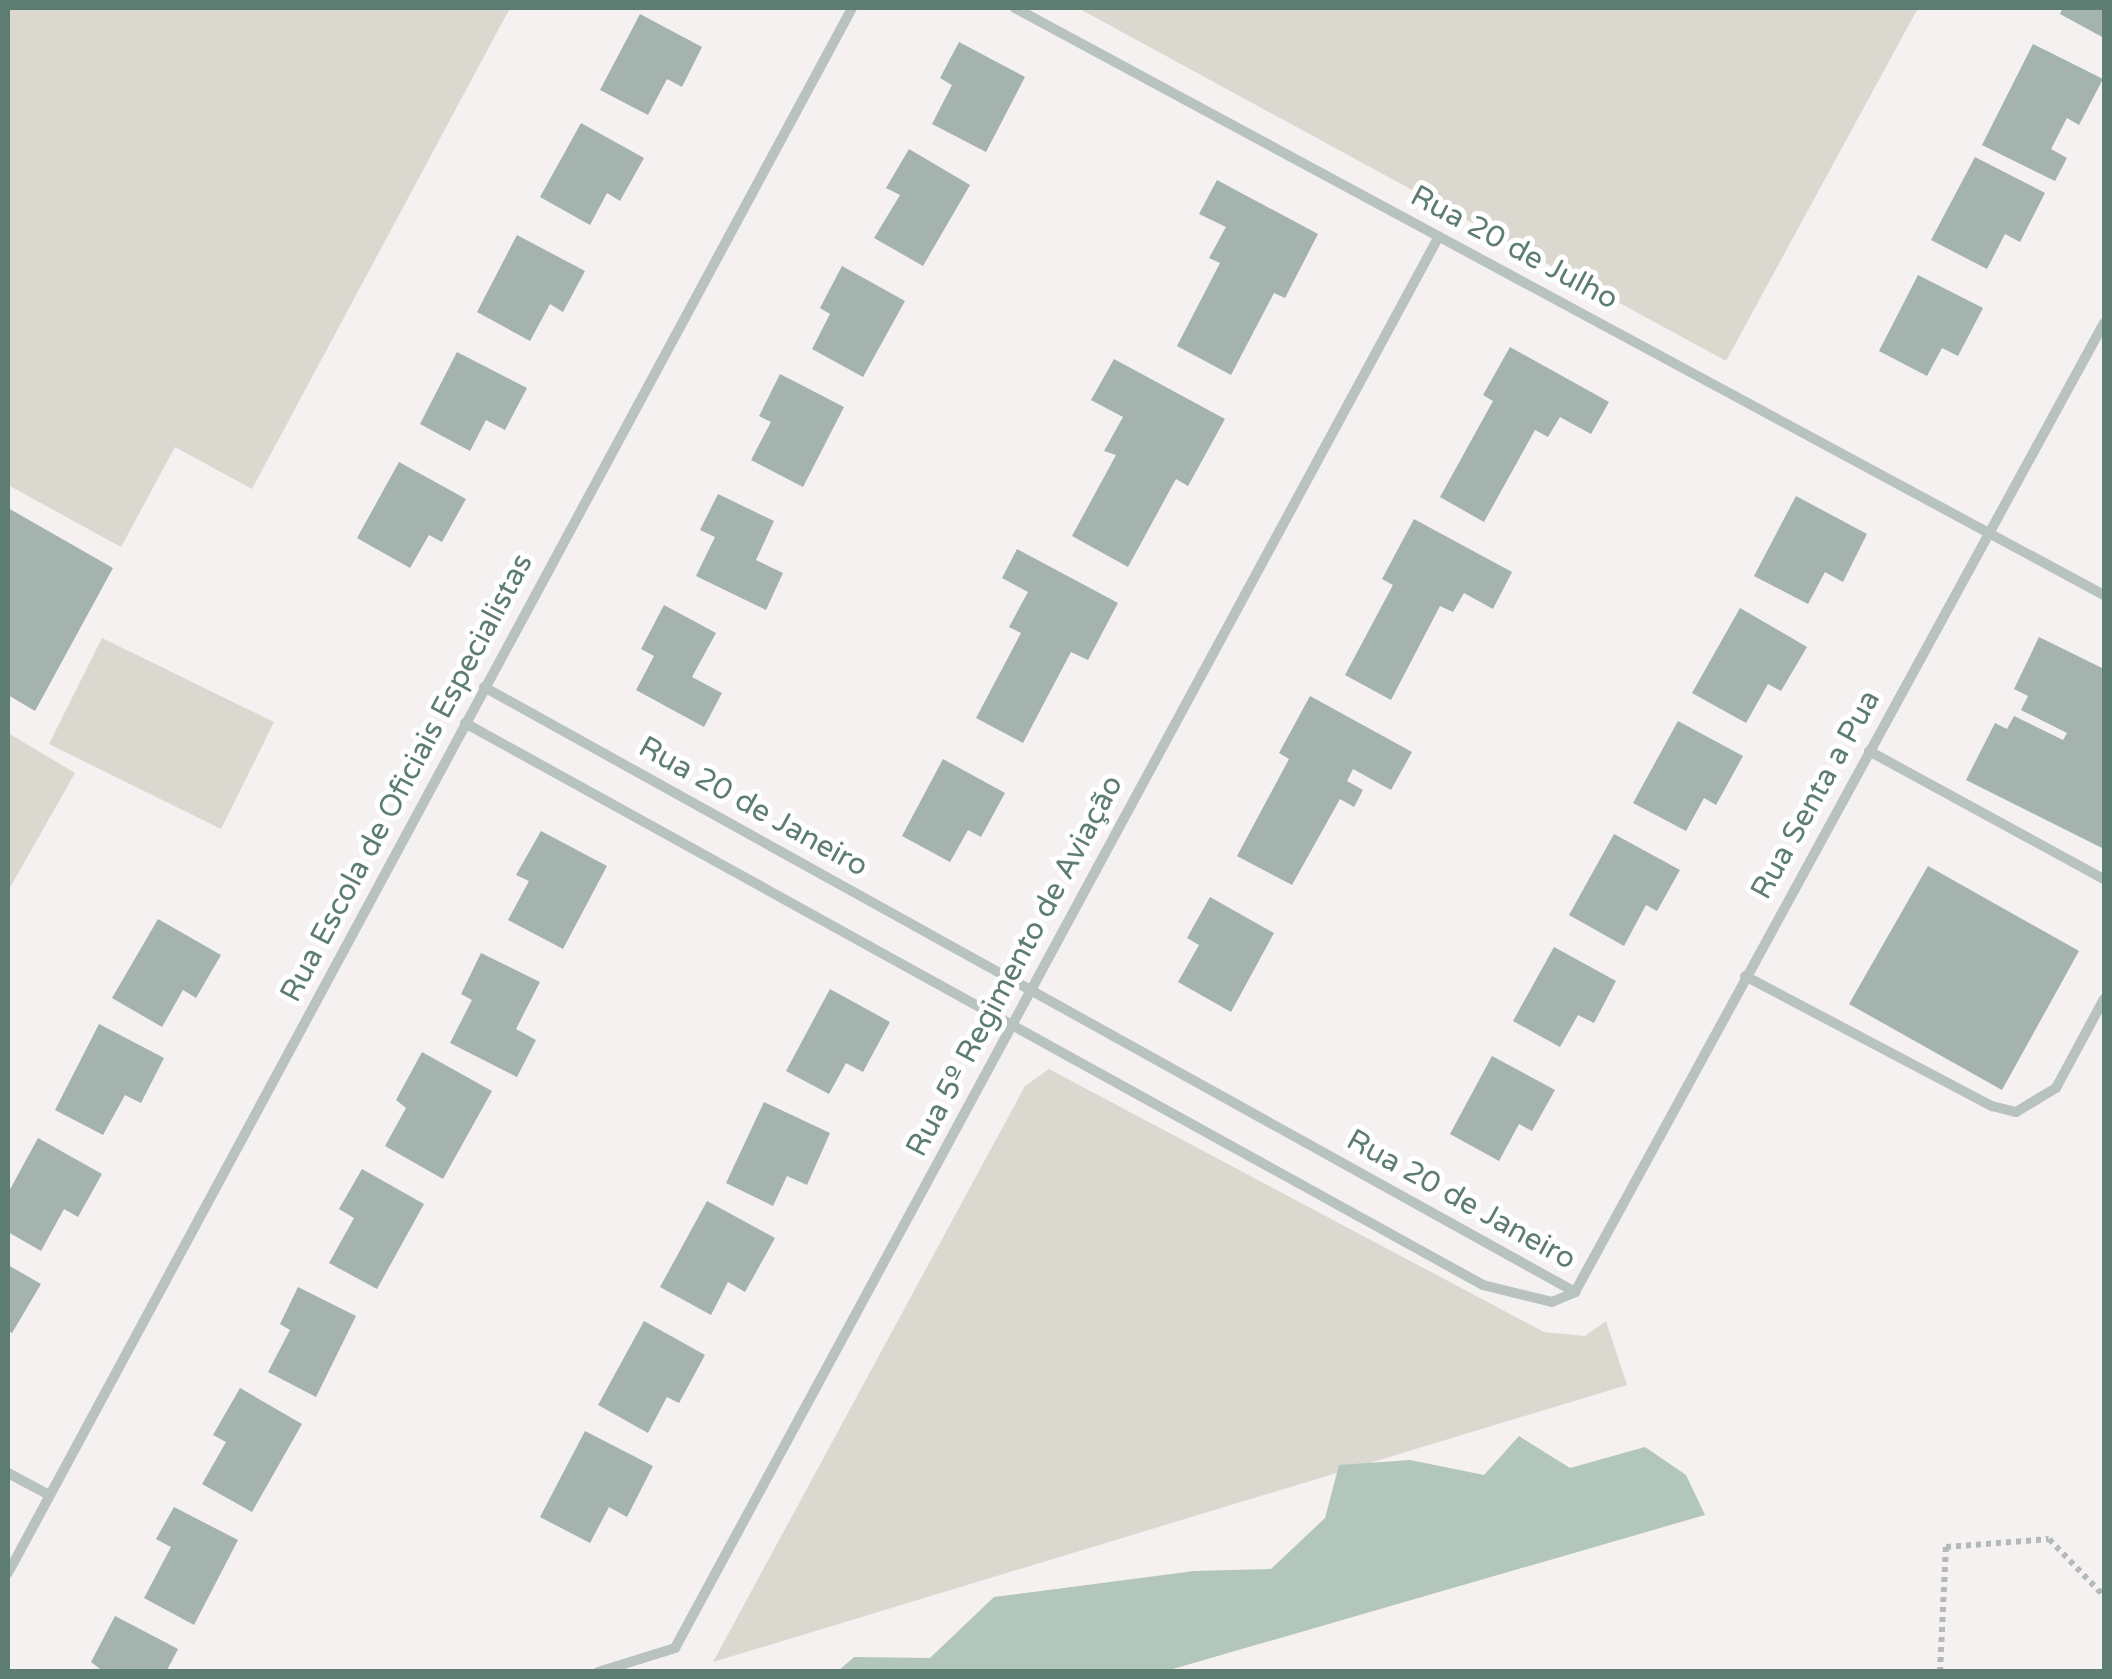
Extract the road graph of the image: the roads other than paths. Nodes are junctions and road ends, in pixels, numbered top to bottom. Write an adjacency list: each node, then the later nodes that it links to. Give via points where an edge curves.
1 (852, 8): 7 (street, Rua Escola de Oficiais Especialistas)
2 (1014, 8): 3 (street, Rua 20 de Julho)
3 (1439, 236): 5 (street, Rua 20 de Julho); 12 (street, Rua 5º Regimento de Aviação)
4 (2104, 323): 5 (street, Rua Senta a Pua)
5 (1990, 532): 6 (street, Rua 20 de Julho); 9 (street, Rua Senta a Pua)
6 (2104, 596)
7 (484, 687): 8 (street, Rua Escola de Oficiais Especialistas); 12 (street, Rua 20 de Janeiro)
8 (465, 723): 14 (street, Rua 20 de Janeiro); 17 (street, Rua Escola de Oficiais Especialistas)
9 (1869, 751): 10 (street); 11 (street, Rua Senta a Pua)
10 (2104, 879)
11 (1745, 976): 13 (street, via 1992,1106 2016,1112 2056,1088); 15 (street, Rua Senta a Pua)
12 (1031, 990): 14 (street, Rua 5º Regimento de Aviação); 15 (street, Rua 20 de Janeiro)
13 (2104, 999)
14 (1011, 1026): 15 (street, Rua 20 de Janeiro, via 1483,1285 1552,1302); 19 (street, Rua 5º Regimento de Aviação, via 676,1648)
15 (1575, 1292)
16 (8, 1473): 17 (street)
17 (50, 1495): 18 (street, Rua Escola de Oficiais Especialistas)
18 (8, 1573)
19 (598, 1672)

